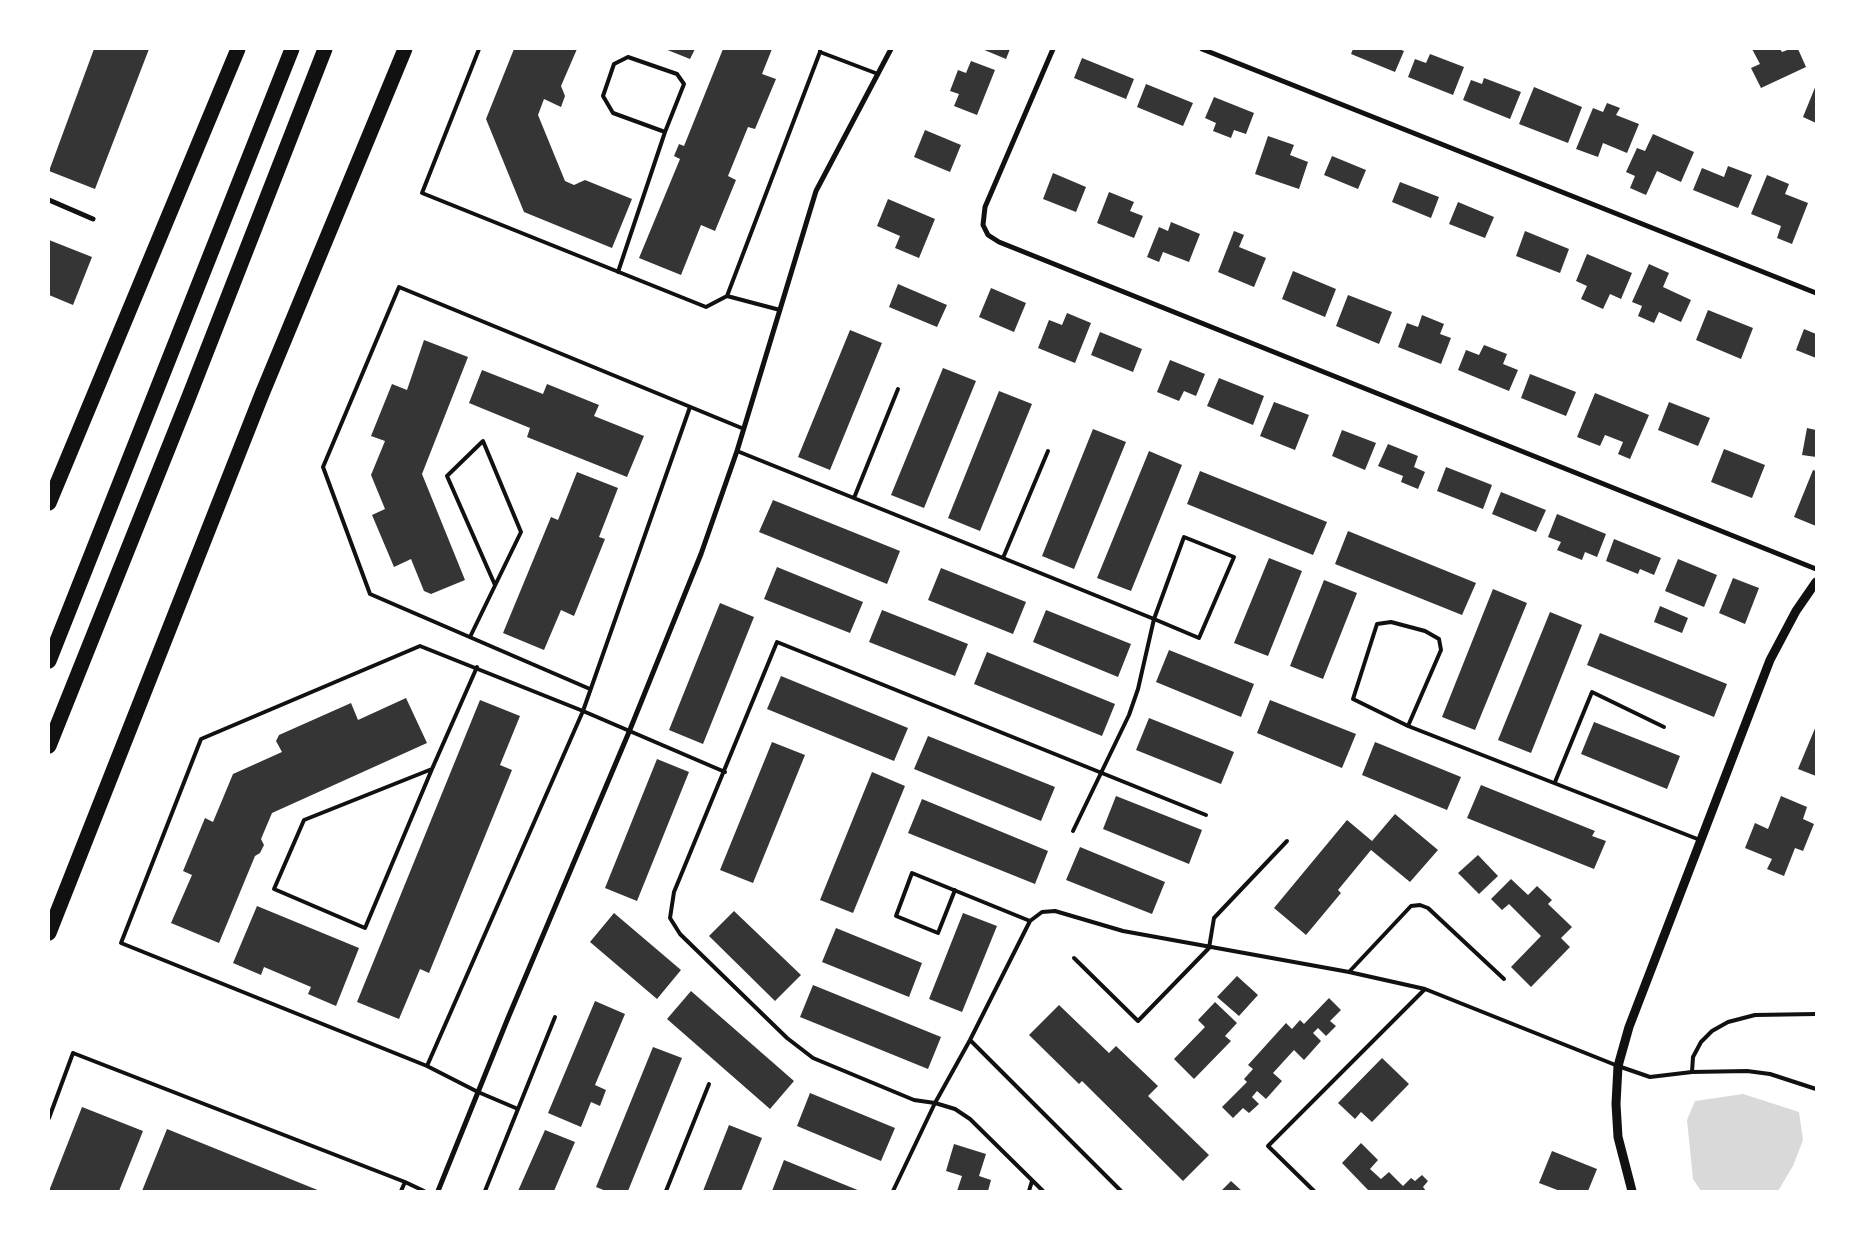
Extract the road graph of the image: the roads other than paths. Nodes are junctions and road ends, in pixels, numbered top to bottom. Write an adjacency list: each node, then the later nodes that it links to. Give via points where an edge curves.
1 (238, 49): 24 (highway)
2 (292, 49): 31 (highway)
3 (325, 49): 38 (highway)
4 (405, 49): 49 (highway, via 262,394)
5 (479, 49): 14 (lane, via 422,193)
6 (891, 49): 10 (street)
7 (1053, 49): 26 (street, via 985,207 983,225 988,235)
8 (1202, 49): 15 (street)
9 (820, 50): 10 (lane); 16 (lane)
10 (878, 74): 17 (street, via 816,191)
11 (665, 132): 11 (lane, via 613,113 603,96 614,64 628,57 677,74 684,84); 14 (lane)
12 (49, 200): 13 (street)
13 (93, 219)
14 (618, 272): 16 (lane, via 706,307)
15 (1816, 293)
16 (726, 296): 17 (lane)
17 (780, 310): 20 (street)
18 (898, 390): 23 (lane)
19 (690, 407): 20 (lane); 30 (lane, via 399,287 323,467 370,594); 33 (lane)
20 (744, 429): 21 (street)
21 (738, 451): 23 (lane); 37 (street, via 701,554)
22 (1048, 451): 25 (lane)
23 (854, 498): 25 (lane)
24 (49, 503)
25 (1003, 558): 29 (lane)
26 (1816, 569)
27 (1816, 582): 45 (street, via 1770,660)
28 (495, 585): 28 (lane, via 521,532 483,441 447,476); 30 (lane)
29 (1154, 619): 29 (lane, via 1184,537 1234,556 1199,638); 41 (lane, via 1129,715)
30 (470, 637): 33 (lane)
31 (49, 661)
32 (478, 667): 34 (lane); 39 (lane); 58 (lane, via 420,646 201,739 121,942)
33 (590, 689): 34 (lane)
34 (583, 710): 37 (lane); 58 (lane)
35 (1408, 726): 35 (lane, via 1353,699 1377,624 1391,622 1425,631 1439,639 1441,650); 42 (lane)
36 (1664, 727): 42 (lane, via 1592,692)
37 (629, 732): 40 (lane); 63 (street)
38 (49, 746)
39 (432, 769): 39 (lane, via 364,928 274,889 304,820)
40 (725, 772): 41 (lane, via 777,642); 64 (lane, via 674,892 670,918 680,934 787,1038 813,1058 914,1100)
41 (1101, 772): 43 (lane); 44 (lane)
42 (1555, 782): 45 (lane)
43 (1206, 815)
44 (1073, 831)
45 (1700, 840): 59 (street, via 1639,999)
46 (1287, 842): 50 (lane, via 1214,918)
47 (955, 890): 47 (lane, via 912,873 896,916 938,933); 48 (lane)
48 (1030, 921): 50 (lane, via 1042,912 1055,911 1122,931); 57 (lane)
49 (49, 934)
50 (1209, 948): 51 (lane, via 1138,1021); 52 (lane)
51 (1074, 958)
52 (1349, 972): 53 (lane, via 1411,906 1420,905 1428,908); 54 (lane)
53 (1504, 979)
54 (1425, 989): 59 (lane); 78 (lane, via 1268,1146)
55 (1816, 1014): 60 (lane, via 1755,1015 1728,1022 1701,1042 1693,1057)
56 (555, 1017): 65 (lane)
57 (970, 1040): 64 (lane); 77 (lane)
58 (427, 1066): 63 (lane)
59 (1618, 1066): 60 (lane, via 1650,1077); 79 (street, via 1618,1137)
60 (1692, 1072): 62 (lane, via 1770,1074)
61 (709, 1084): 73 (lane)
62 (1816, 1089)
63 (478, 1092): 65 (lane); 71 (street)
64 (935, 1103): 67 (lane, via 955,1109 970,1119); 74 (lane)
65 (518, 1109): 72 (lane)
66 (49, 1118): 68 (lane, via 73,1053)
67 (1032, 1181): 75 (lane); 76 (lane)
68 (405, 1182): 69 (lane); 70 (lane)
69 (401, 1191)
70 (424, 1191)
71 (438, 1191)
72 (485, 1191)
73 (666, 1191)
74 (894, 1191)
75 (1028, 1191)
76 (1043, 1191)
77 (1122, 1191)
78 (1314, 1191)
79 (1632, 1191)

